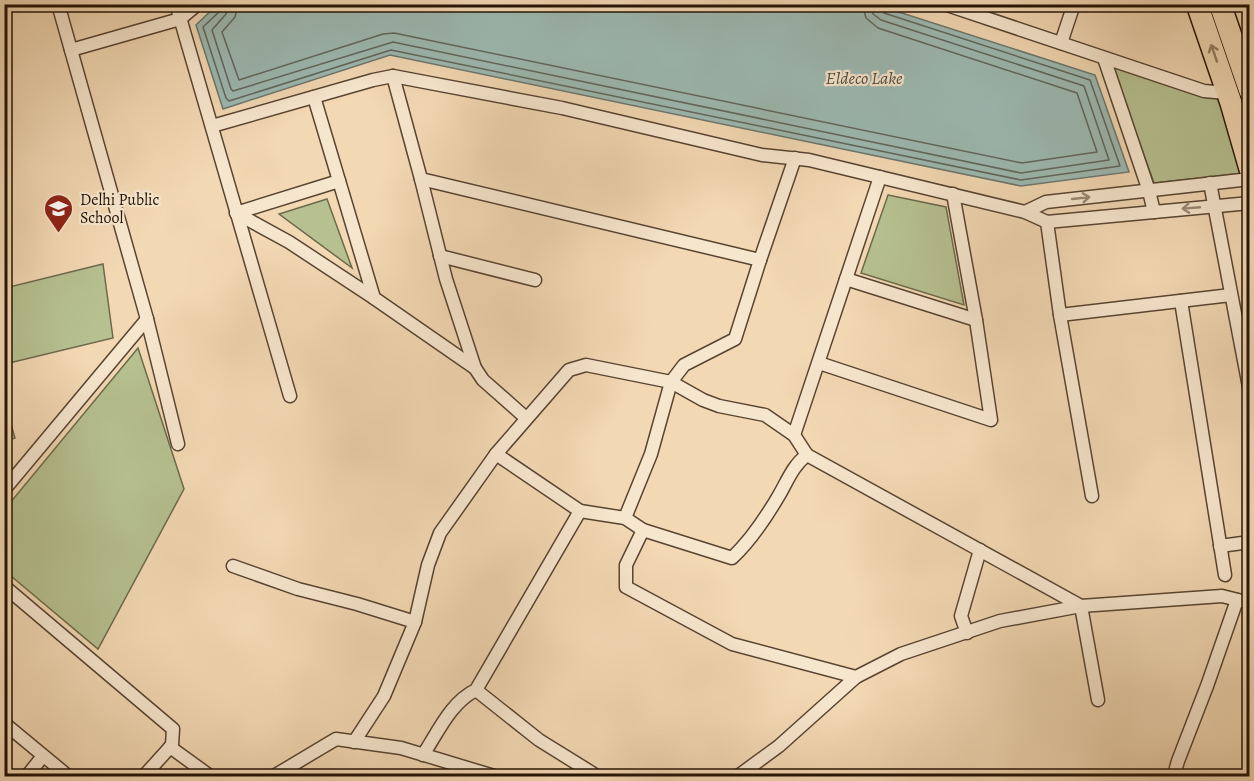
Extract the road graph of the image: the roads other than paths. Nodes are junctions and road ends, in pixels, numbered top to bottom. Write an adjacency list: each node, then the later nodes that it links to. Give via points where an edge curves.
1 (58, 4): 10 (street)
2 (176, 4): 8 (street)
3 (198, 4): 8 (street)
4 (944, 4): 9 (street)
5 (1074, 4): 9 (street)
6 (1197, 4): 14 (highway, one-way to 6)
7 (1220, 4): 13 (highway)
8 (180, 18): 10 (street); 16 (street)
9 (1061, 43): 11 (street)
10 (71, 50): 40 (street)
11 (1104, 57): 14 (street, via 1204,91); 24 (street)
12 (393, 76): 15 (street); 17 (street, via 562,108 762,155); 20 (street)
13 (1250, 91)
14 (1227, 93): 18 (highway)
15 (314, 97): 16 (street); 22 (street)
16 (212, 126): 30 (street)
17 (795, 158): 19 (street); 33 (street)
18 (1250, 169)
19 (880, 177): 25 (street); 34 (street)
20 (420, 179): 32 (street); 33 (street)
21 (1250, 179): 23 (street)
22 (339, 182): 30 (street); 37 (street)
23 (1210, 183): 24 (street); 27 (street)
24 (1149, 191): 28 (street, one-way to 24, via 1046,202); 29 (street)
25 (953, 194): 28 (street); 41 (street)
26 (1250, 203): 27 (street)
27 (1214, 206): 29 (street, one-way to 29); 36 (street)
28 (1025, 212): 31 (street)
29 (1154, 212): 31 (street)
30 (236, 213): 37 (street, via 289,242); 46 (street)
31 (1047, 222): 39 (street)
32 (440, 256): 35 (street); 43 (street)
33 (760, 260): 44 (street, via 735,339 684,365)
34 (846, 279): 41 (street); 42 (street)
35 (535, 280)
36 (1231, 295): 38 (street); 45 (street)
37 (374, 298): 43 (street)
38 (1181, 301): 39 (street); 58 (street)
39 (1060, 315): 53 (street)
40 (147, 319): 49 (street); 52 (street)
41 (976, 320): 42 (street, via 991,420)
42 (819, 363): 48 (street)
43 (474, 368): 47 (street)
44 (671, 381): 47 (street, via 586,365 569,370); 48 (street, via 719,406 765,415); 55 (street, via 651,454)
45 (1250, 392)
46 (290, 396)
47 (526, 418): 50 (street)
48 (794, 435): 51 (street)
49 (178, 444)
50 (496, 454): 54 (street); 65 (street, via 440,533)
51 (807, 454): 56 (street, via 732,558); 59 (street)
52 (4, 490)
53 (1092, 496)
54 (579, 511): 55 (street); 68 (street)
55 (625, 518): 56 (street)
56 (643, 530): 67 (street, via 626,565 626,587 732,644)
57 (1250, 542): 58 (street)
58 (1220, 546): 61 (street)
59 (980, 550): 64 (street); 66 (street, via 961,616)
60 (233, 566): 65 (street, via 298,590)
61 (1225, 575)
62 (4, 586): 72 (street, via 172,729)
63 (1243, 601): 64 (street, via 1222,596); 84 (street, via 1178,761)
64 (1081, 606): 66 (street, via 1000,621); 69 (street)
65 (415, 622): 71 (street, via 384,696)
66 (967, 633): 67 (street, via 901,654)
67 (856, 677): 76 (street)
68 (476, 690): 73 (street, via 464,695 455,706); 83 (street, via 539,740)
69 (1098, 700)
70 (4, 723): 74 (street)
71 (354, 742): 73 (street); 81 (street, via 336,739)
72 (170, 747): 79 (street); 80 (street)
73 (423, 755): 75 (street)
74 (44, 756): 77 (street); 78 (street)
75 (454, 771): 82 (street)
76 (739, 776)
77 (27, 777)
78 (68, 777)
79 (144, 777)
80 (210, 777)
81 (274, 777)
82 (494, 777)
83 (597, 777)
84 (1179, 777)

